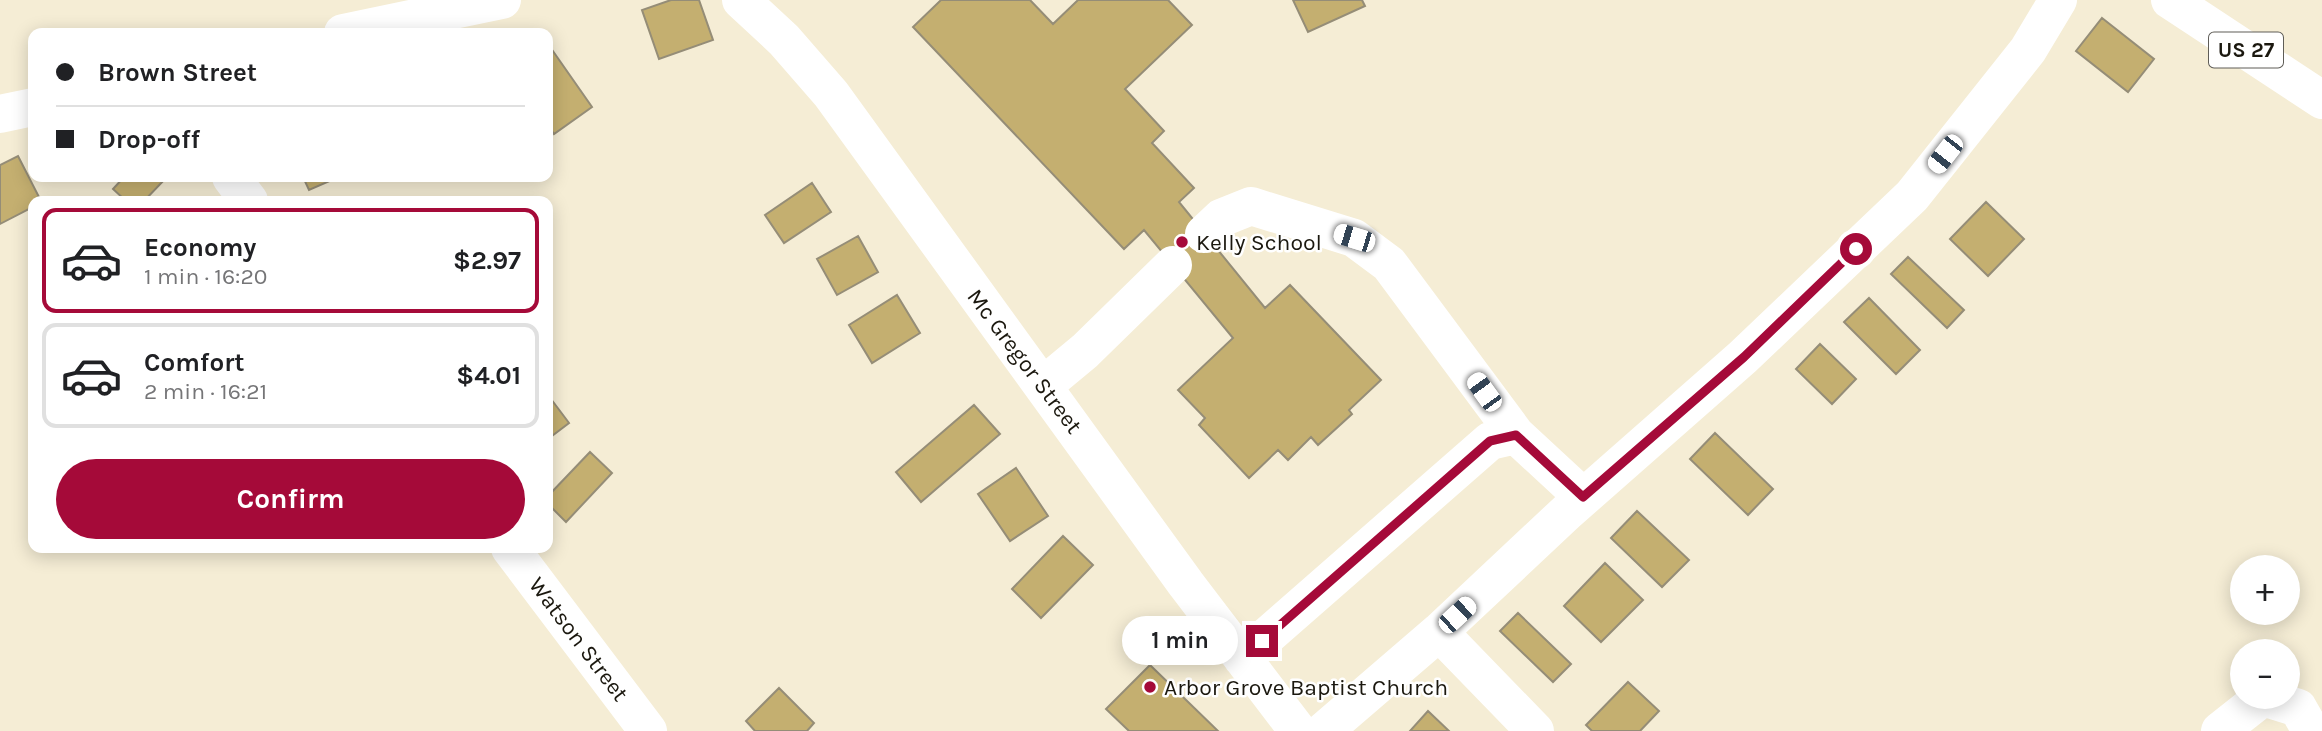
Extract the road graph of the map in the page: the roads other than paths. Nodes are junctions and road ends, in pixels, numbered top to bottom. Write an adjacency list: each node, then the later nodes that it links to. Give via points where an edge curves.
1 (502, 0): 5 (main road)
2 (741, 0): 11 (main road, Mc Gregor Street, via 831,94)
3 (2058, 0): 13 (main road, via 2028,50 1912,196 1744,357)
4 (2170, 0): 6 (main road, US 27)
5 (367, 28)
6 (2322, 100)
7 (28, 108): 8 (main road)
8 (0, 114)
9 (1204, 234): 12 (main road, via 1221,218 1251,206 1354,238 1389,264)
10 (1173, 265): 11 (main road)
11 (1044, 385): 16 (main road, Mc Gregor Street)
12 (1516, 435): 13 (main road); 16 (main road, via 1490,441)
13 (1583, 497): 15 (main road)
14 (514, 553): 17 (main road, Watson Street)
15 (1439, 632): 19 (main road); 20 (main road)
16 (1242, 658): 18 (main road, Mc Gregor Street)
17 (648, 731)
18 (1298, 731)
19 (1324, 731)
20 (1535, 731)
21 (2220, 731): 22 (main road, via 2263,698 2298,708)
22 (2311, 731)

